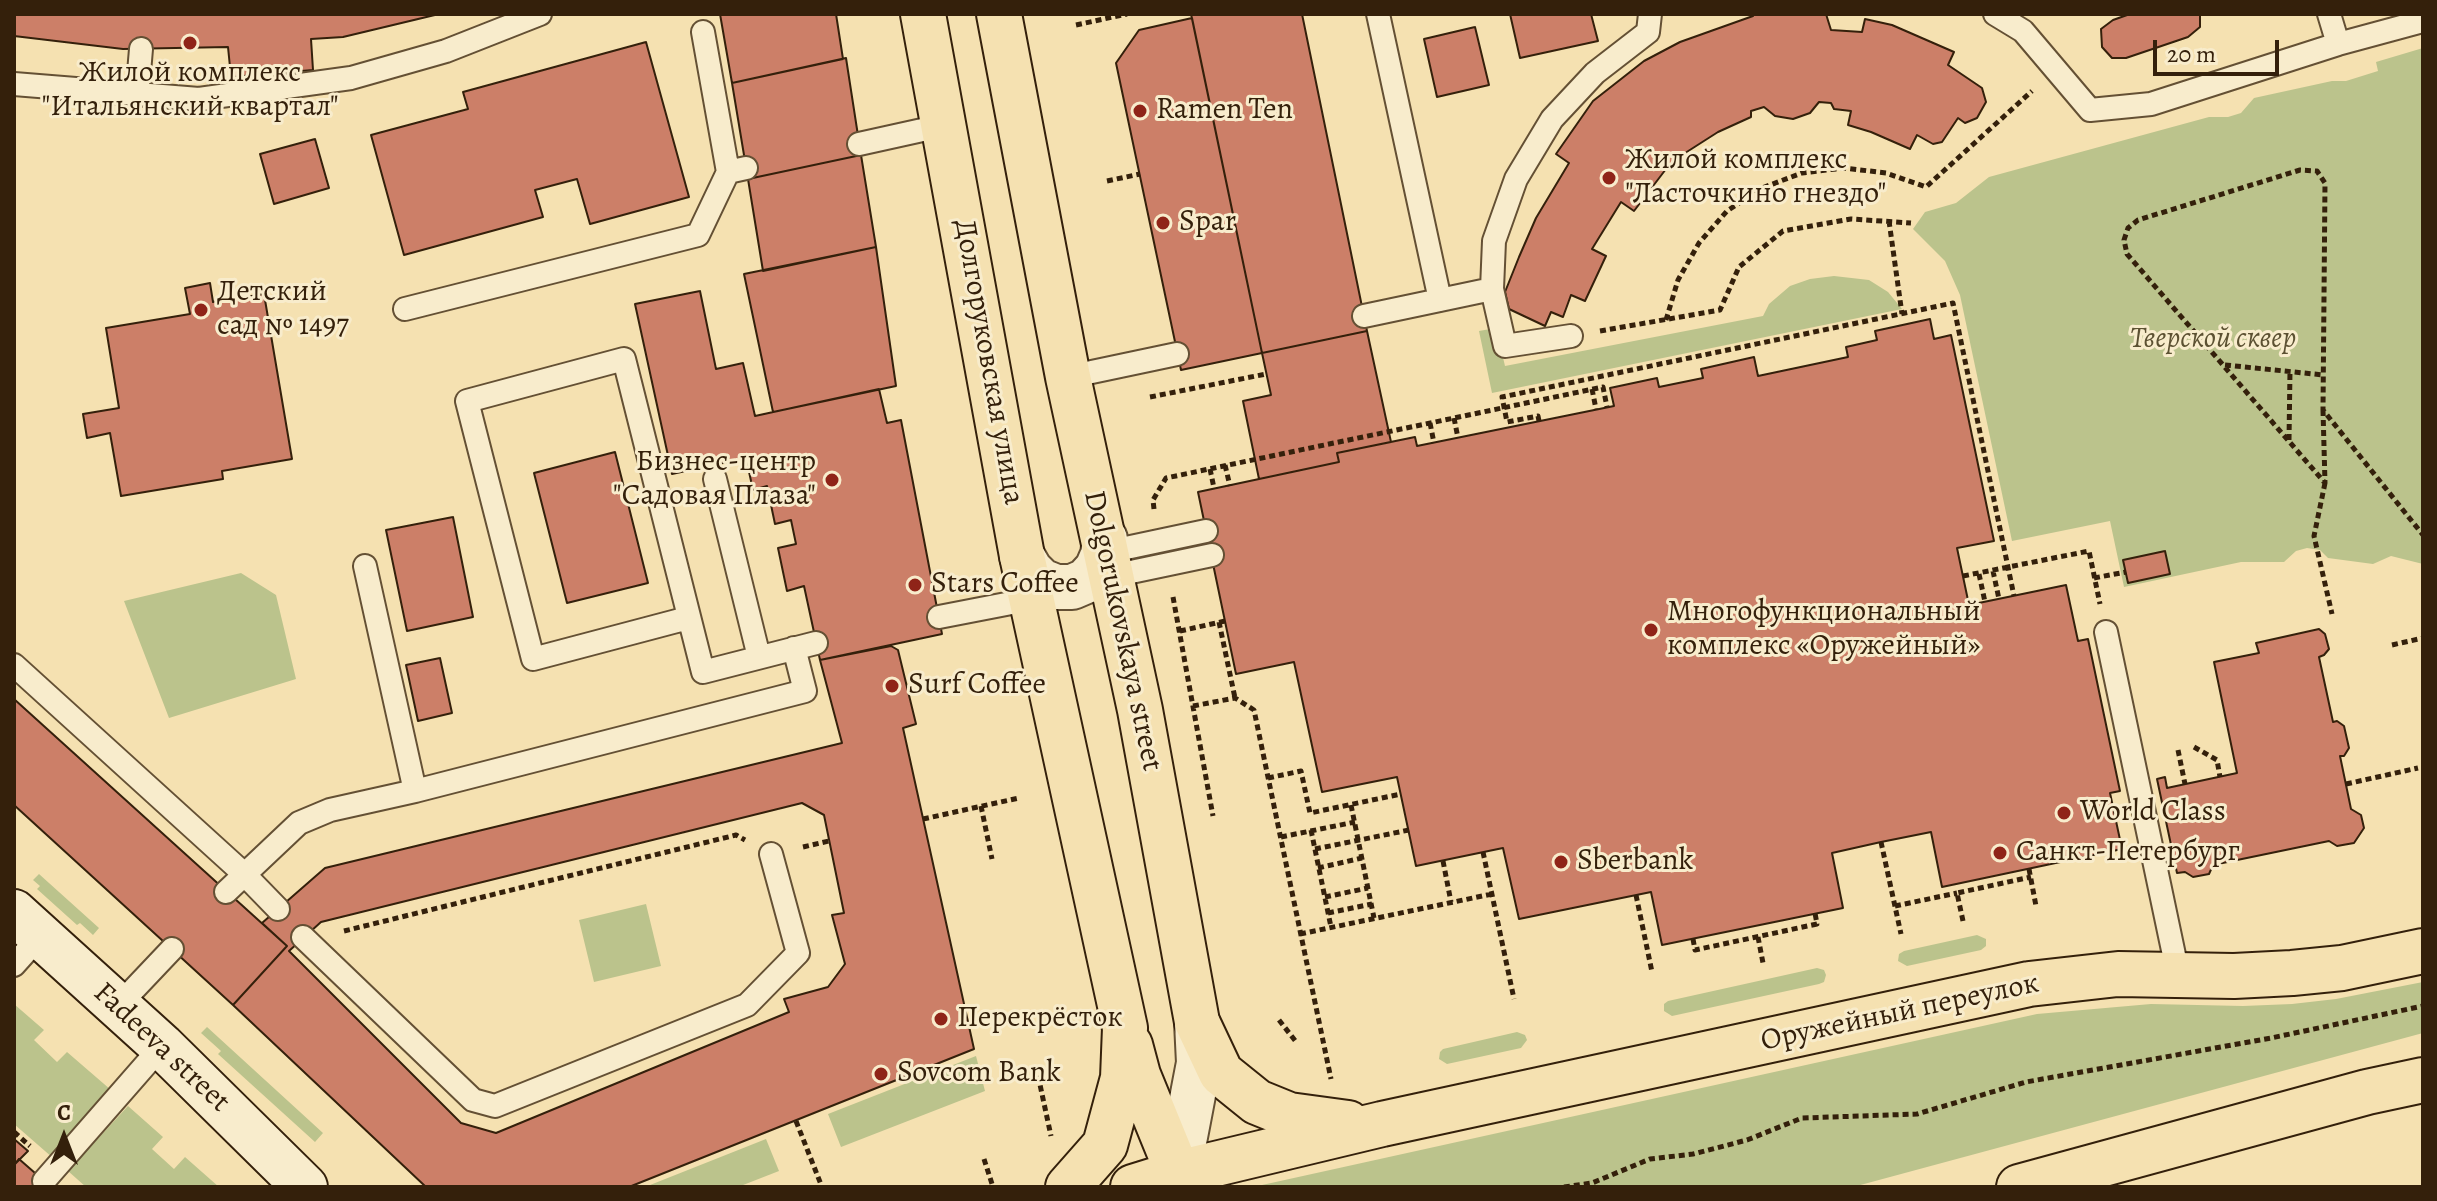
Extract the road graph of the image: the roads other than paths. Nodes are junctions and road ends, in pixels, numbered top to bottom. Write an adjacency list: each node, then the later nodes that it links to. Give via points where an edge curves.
1 (540, 14): 13 (lane, via 446,51 351,78 199,99)
2 (923, 14): 14 (main road)
3 (999, 14): 22 (main road, Dolgorukovskaya street)
4 (1378, 14): 17 (lane)
5 (1650, 14): 16 (lane, via 1648,32 1595,73 1552,119 1516,179 1494,241)
6 (2329, 14): 10 (lane)
7 (2005, 17): 10 (lane, via 2090,110 2151,104)
8 (2423, 21): 10 (lane)
9 (703, 32): 18 (lane, via 737,170 698,235)
10 (2338, 44)
11 (141, 49): 13 (lane)
12 (14, 84): 13 (lane)
13 (137, 96)
14 (945, 125): 15 (lane); 26 (main road, Долгоруковская улица)
15 (859, 144)
16 (1492, 289): 17 (lane); 20 (lane, via 1505,346)
17 (1440, 300): 19 (lane)
18 (405, 309)
19 (1364, 316)
20 (1571, 336)
21 (1177, 354): 22 (lane)
22 (1068, 377): 27 (main road, Dolgorukovskaya street)
23 (715, 479): 35 (lane)
24 (1206, 531): 27 (lane)
25 (1212, 555): 27 (lane, via 1166,565)
26 (1022, 556): 27 (street, via 1041,581 1056,587 1086,581 1103,555); 29 (main road, Долгоруковская улица)
27 (1108, 556): 48 (main road, Dolgorukovskaya street)
28 (365, 566): 37 (lane)
29 (1032, 599): 30 (lane); 49 (main road)
30 (939, 617)
31 (688, 618): 31 (lane, via 533,659 467,401 624,359); 35 (lane, via 703,672)
32 (2106, 632): 46 (lane)
33 (816, 643): 34 (lane)
34 (794, 648): 35 (lane); 37 (lane, via 805,691)
35 (759, 657)
36 (14, 665): 39 (lane)
37 (415, 791): 39 (lane, via 330,810 299,823)
38 (771, 854): 43 (lane, via 798,953 747,1005 495,1106 473,1100)
39 (243, 873): 40 (lane); 41 (lane)
40 (226, 892)
41 (278, 909)
42 (23, 938): 47 (street, Fadeeva street)
43 (310, 943)
44 (172, 949): 47 (lane)
45 (2423, 951): 46 (main road, Оружейный переулок, via 2292,973)
46 (2178, 974): 52 (main road, Оружейный переулок, via 2101,975 2029,984)
47 (118, 1006): 50 (street, Fadeeva street)
48 (1197, 1022): 52 (main road, Dolgorukovskaya street, via 1221,1073 1257,1102 1289,1115); 53 (street, via 1199,1063)
49 (1125, 1028): 53 (main road); 56 (main road, via 1123,1078 1105,1145)
50 (162, 1046): 54 (lane); 55 (street, Fadeeva street)
51 (2423, 1080): 58 (main road)
52 (1382, 1124): 53 (main road)
53 (1179, 1180): 57 (main road)
54 (44, 1181)
55 (305, 1187)
56 (1068, 1187)
57 (1133, 1187)
58 (2019, 1187)

